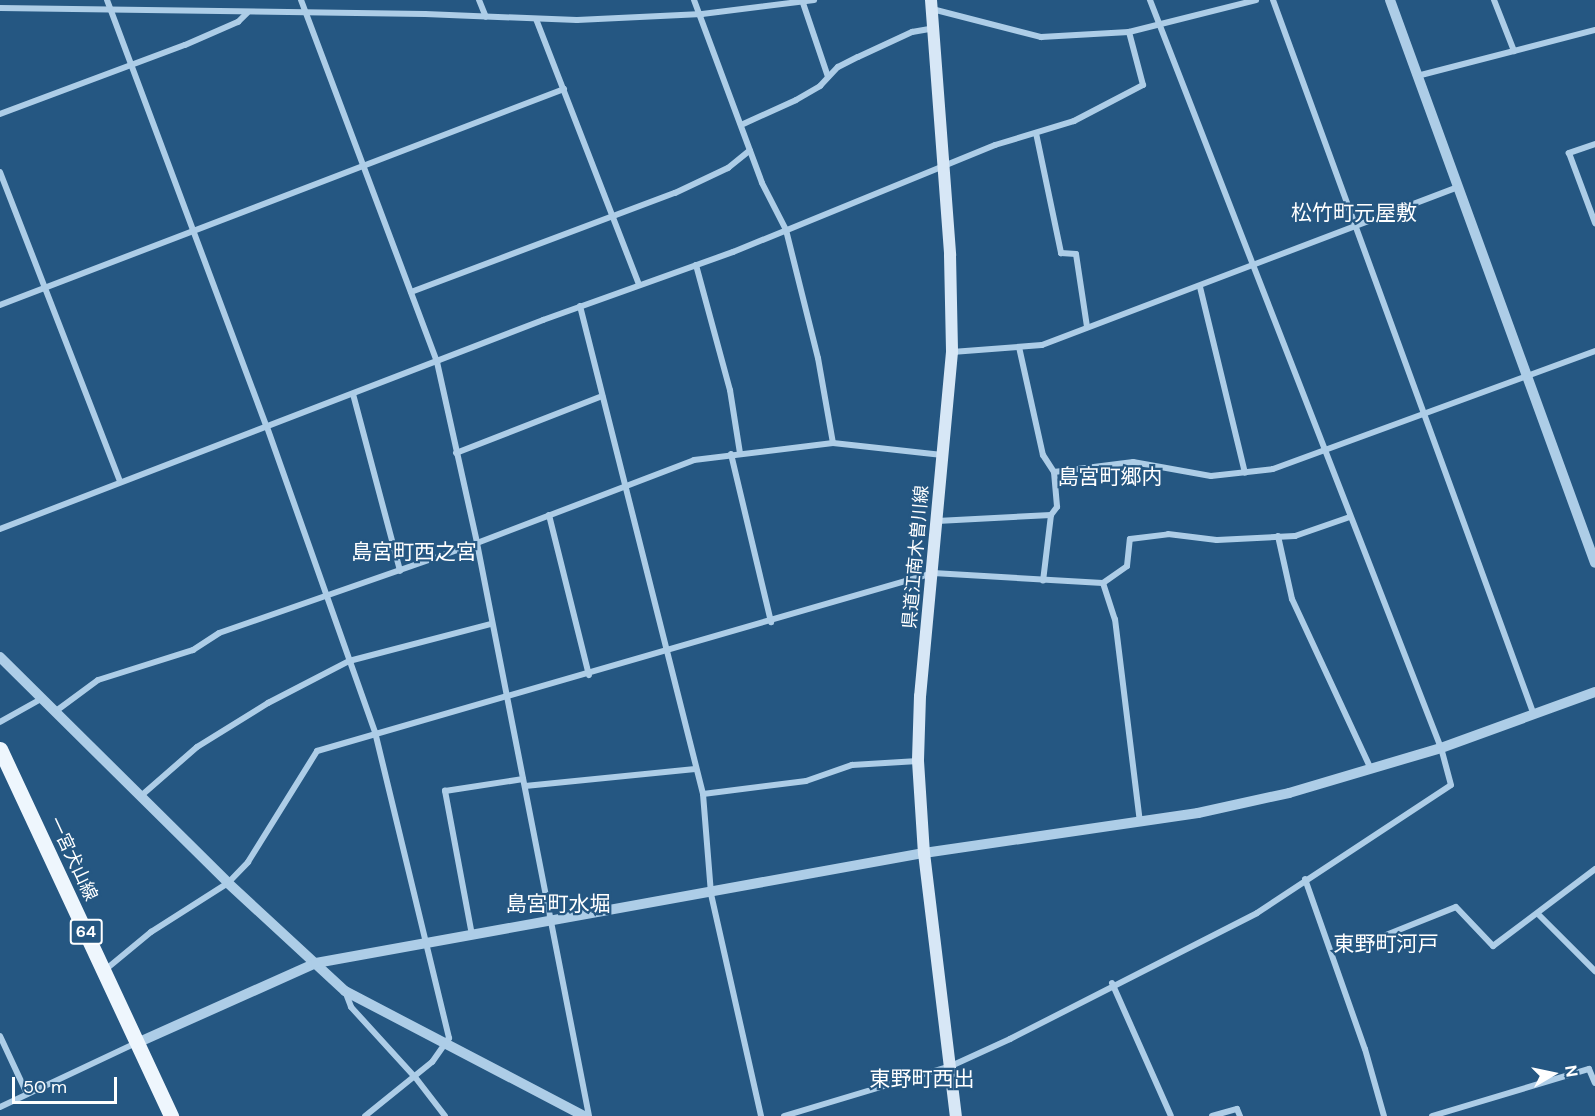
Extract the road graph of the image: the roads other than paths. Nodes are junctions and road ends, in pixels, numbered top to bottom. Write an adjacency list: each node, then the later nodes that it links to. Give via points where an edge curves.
1 (107, 0): 14 (street)
2 (301, 0): 16 (street)
3 (479, 0): 18 (street)
4 (694, 0): 17 (street)
5 (814, 0): 11 (street)
6 (1150, 0): 20 (street)
7 (1257, 0): 20 (street)
8 (1273, 0): 40 (street)
9 (1390, 0): 26 (street)
10 (1494, 0): 24 (street)
11 (802, 1): 17 (street); 27 (street)
12 (932, 4): 21 (main road, 県道江南木曽川線); 23 (street, via 1041,37)
13 (0, 8): 14 (street)
14 (111, 11): 15 (street); 25 (street)
15 (247, 13): 16 (street); 25 (street, via 217,31)
16 (306, 14): 18 (street); 35 (street)
17 (702, 14): 19 (street, via 577,21); 30 (street)
18 (486, 16): 19 (street)
19 (536, 19): 28 (street)
20 (1160, 23): 23 (street); 44 (street)
21 (934, 28): 27 (street, via 912,32 858,57); 34 (main road, 県道江南木曽川線)
22 (1595, 30): 24 (street)
23 (1129, 32): 31 (street, via 1143,85 1074,121)
24 (1514, 51): 26 (street)
25 (132, 65): 29 (street); 42 (street)
26 (1417, 76): 37 (street)
27 (828, 77): 30 (street, via 796,100)
28 (564, 89): 35 (street); 38 (street)
29 (0, 114)
30 (741, 125): 33 (street)
31 (1036, 133): 34 (street); 51 (street, via 1061,253 1076,254)
32 (1595, 144): 39 (street, via 1569,153)
33 (750, 150): 38 (street, via 728,168 675,193); 41 (street)
34 (944, 164): 41 (street, via 879,195); 54 (main road, 県道江南木曽川線)
35 (365, 167): 42 (street); 48 (street)
36 (0, 172): 47 (street)
37 (1457, 187): 40 (street); 56 (street)
38 (612, 215): 45 (street); 48 (street)
39 (1595, 223)
40 (1356, 227): 44 (street); 59 (street)
41 (786, 231): 43 (street); 61 (street, via 818,358)
42 (195, 232): 47 (street); 60 (street)
43 (696, 265): 45 (street); 64 (street, via 730,390)
44 (1253, 267): 46 (street); 62 (street)
45 (639, 285): 50 (street)
46 (1200, 287): 51 (street); 68 (street)
47 (45, 288): 49 (street); 69 (street)
48 (411, 292): 55 (street)
49 (0, 305)
50 (580, 306): 55 (street); 58 (street)
51 (1087, 327): 52 (street, via 1042,345)
52 (1018, 347): 54 (street); 67 (street, via 1043,455)
53 (1595, 351): 56 (street)
54 (952, 352): 66 (main road, 県道江南木曽川線)
55 (437, 362): 57 (street); 63 (street)
56 (1526, 375): 59 (street); 78 (street)
57 (353, 394): 60 (street); 79 (street)
58 (602, 396): 63 (street); 70 (street)
59 (1425, 413): 62 (street); 94 (street)
60 (267, 427): 69 (street); 83 (street)
61 (833, 443): 64 (street); 66 (street)
62 (1323, 449): 68 (street, via 1273,468); 73 (street)
63 (456, 453): 77 (street)
64 (740, 453): 65 (street)
65 (731, 454): 70 (street, via 694,460); 84 (street)
66 (943, 455): 74 (main road, 県道江南木曽川線)
67 (1054, 471): 68 (street, via 1133,462 1182,474); 72 (street, via 1057,507)
68 (1245, 473)
69 (120, 482): 75 (street)
70 (628, 486): 71 (street); 86 (street)
71 (549, 515): 77 (street); 89 (street)
72 (1051, 515): 74 (street); 81 (street)
73 (1350, 517): 76 (street, via 1295,536); 97 (street)
74 (937, 521): 80 (main road, 県道江南木曽川線)
75 (0, 529)
76 (1278, 536): 82 (street, via 1217,540 1168,534 1130,539 1127,566); 101 (street, via 1292,599)
77 (477, 543): 79 (street); 85 (street)
78 (1595, 562)
79 (400, 571): 83 (street)
80 (933, 573): 81 (street); 84 (street); 99 (main road, 県道江南木曽川線, via 920,696)
81 (1044, 581): 82 (street)
82 (1103, 583): 105 (street, via 1115,620)
83 (324, 597): 88 (street); 93 (street, via 219,633 192,650 98,680)
84 (771, 622): 86 (street)
85 (491, 624): 88 (street); 91 (street)
86 (668, 653): 89 (street); 100 (street)
87 (0, 657): 92 (street)
88 (349, 661): 96 (street); 104 (street, via 268,703 197,747)
89 (589, 675): 91 (street)
90 (1595, 692): 94 (street)
91 (507, 697): 96 (street); 102 (street)
92 (41, 699): 93 (street); 95 (street)
93 (56, 711): 104 (street)
94 (1534, 716): 97 (street)
95 (0, 722)
96 (375, 732): 109 (street, via 317,751 248,862); 115 (street)
97 (1441, 748): 101 (street); 108 (street, via 1449,789)
98 (0, 749): 117 (main road, 一宮犬山線 / 64)
99 (918, 760): 103 (street, via 852,765 806,781); 106 (main road, 県道江南木曽川線)
100 (695, 769): 102 (street); 103 (street)
101 (1371, 769): 105 (street, via 1289,793)
102 (524, 782): 112 (street); 114 (street, via 445,791)
103 (703, 794): 110 (street)
104 (142, 795): 109 (street)
105 (1140, 822): 106 (street)
106 (924, 853): 110 (street); 124 (main road, 県道江南木曽川線)
107 (1595, 869): 111 (street)
108 (1305, 879): 119 (street, via 1257,912); 140 (street, via 1365,1049)
109 (228, 883): 116 (street); 117 (street, via 151,932)
110 (711, 894): 112 (street); 134 (street)
111 (1538, 914): 113 (street, via 1493,946 1456,907); 118 (street)
112 (551, 922): 114 (street); 133 (street)
113 (1386, 934)
114 (472, 936): 115 (street)
115 (427, 945): 116 (street); 123 (street, via 449,1038)
116 (316, 963): 120 (street); 122 (street)
117 (104, 970): 122 (main road, 一宮犬山線 / 64)
118 (1595, 972)
119 (1112, 983): 124 (street); 137 (street)
120 (345, 991): 123 (street); 125 (street, via 351,1007)
121 (0, 1036): 127 (street)
122 (136, 1043): 127 (street); 129 (main road, 一宮犬山線 / 64)
123 (444, 1045): 125 (street); 132 (street)
124 (951, 1066): 135 (street); 136 (main road, 県道江南木曽川線)
125 (415, 1077): 130 (street); 131 (street)
126 (1595, 1083): 141 (street, via 1590,1069)
127 (27, 1094): 128 (street)
128 (0, 1107)
129 (171, 1116)
130 (365, 1116)
131 (445, 1116)
132 (584, 1116)
133 (589, 1116)
134 (761, 1116)
135 (784, 1116)
136 (956, 1116)
137 (1172, 1116)
138 (1212, 1116): 139 (street, via 1237,1109)
139 (1240, 1116)
140 (1384, 1116)
141 (1432, 1116)

